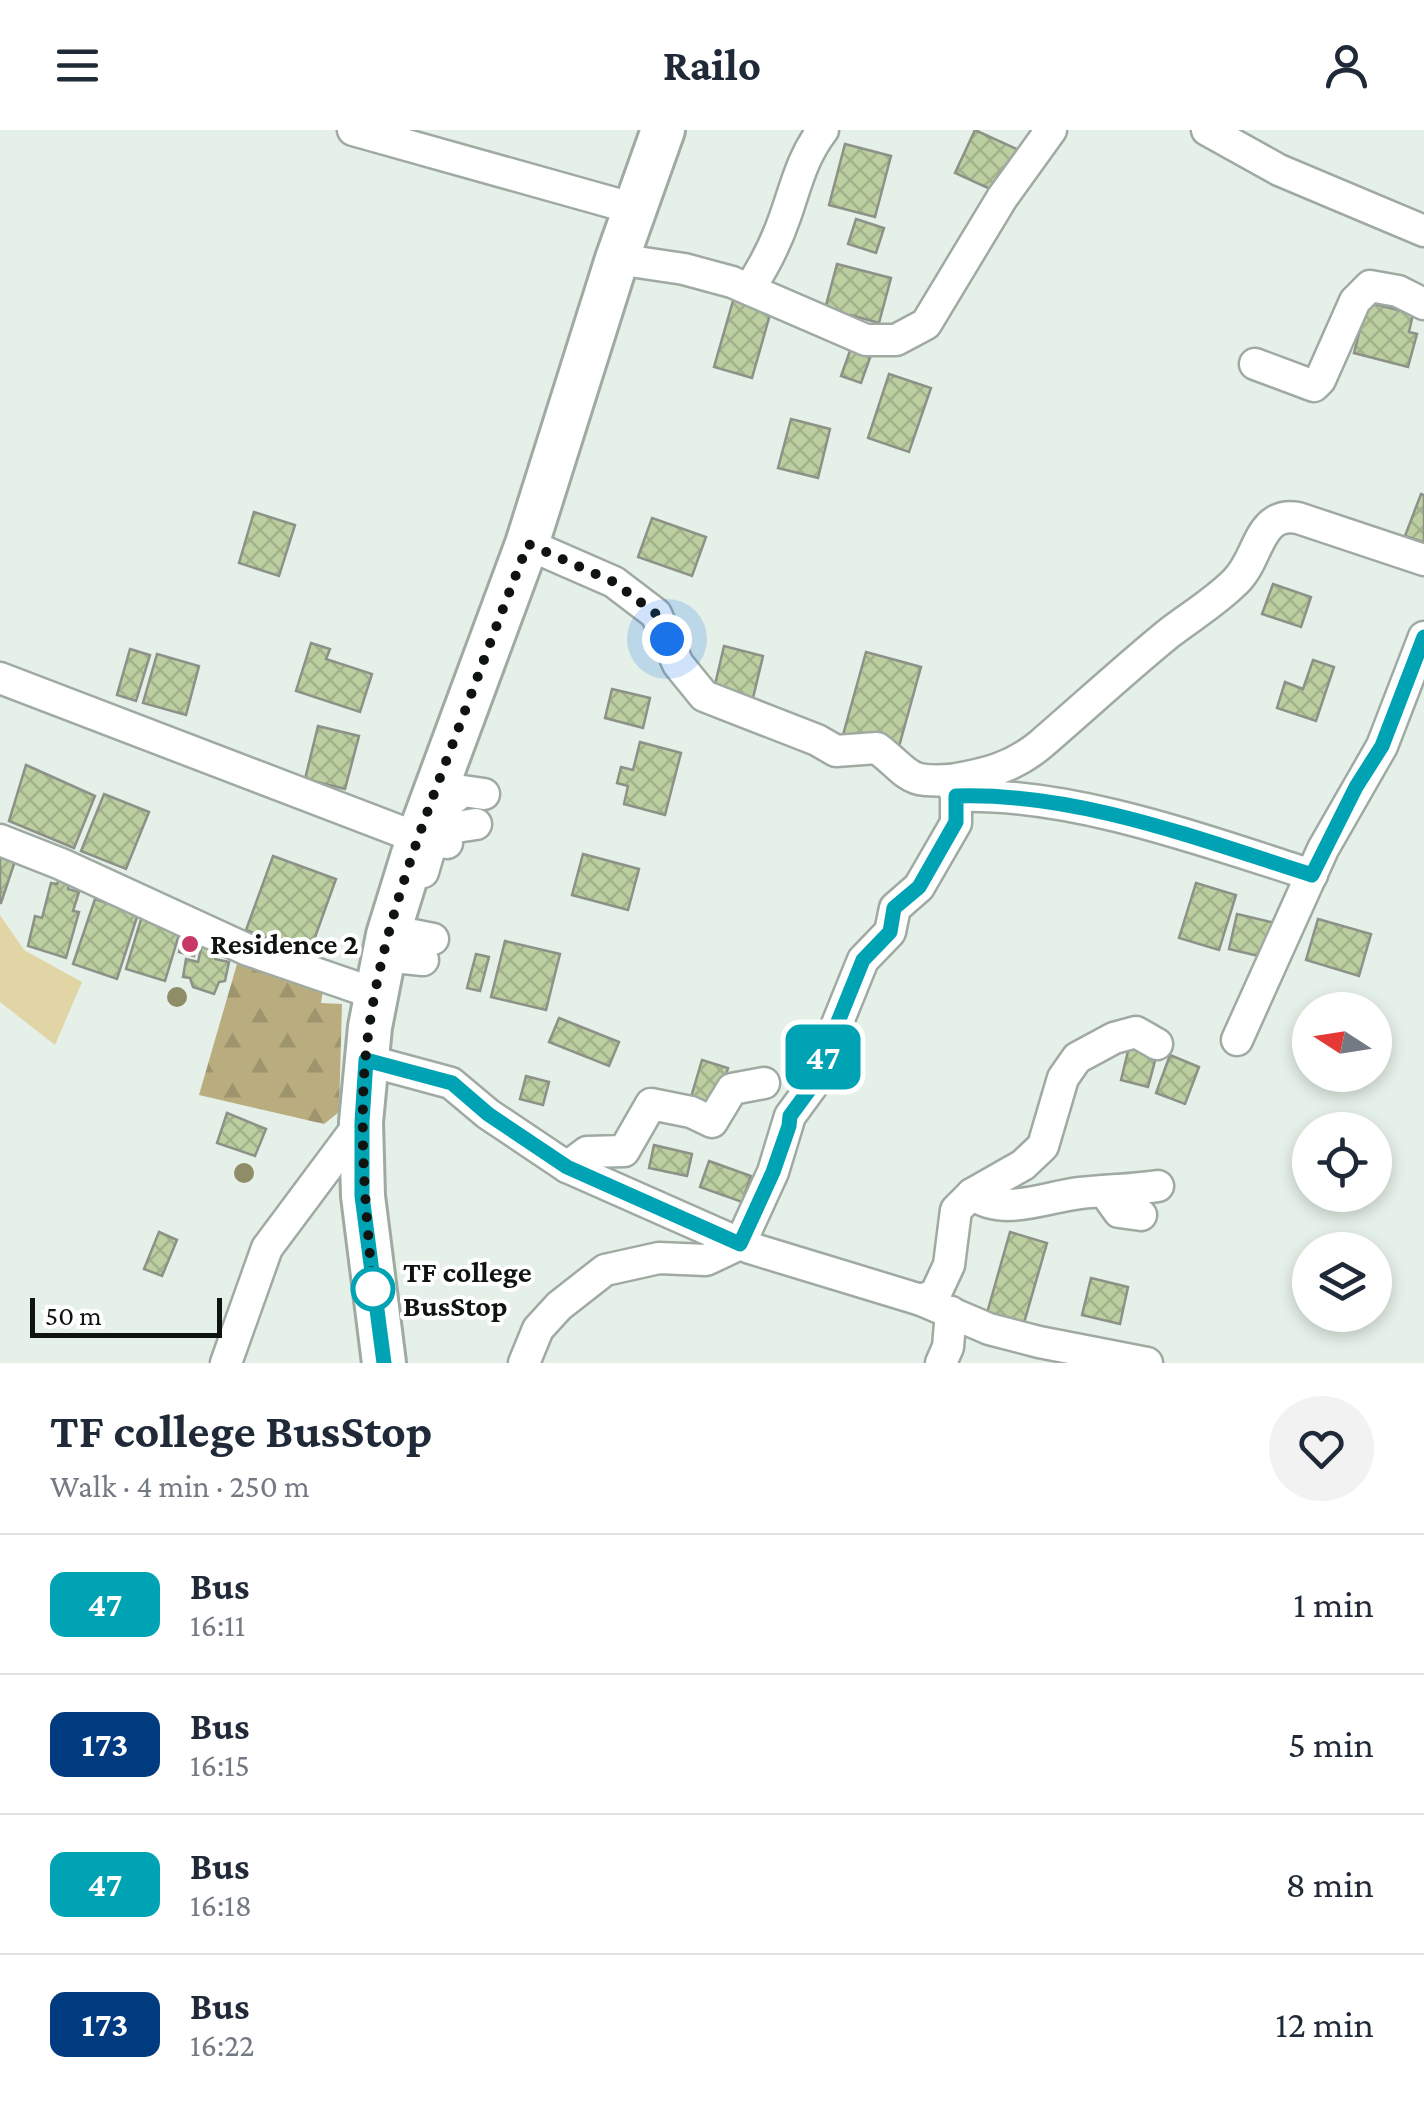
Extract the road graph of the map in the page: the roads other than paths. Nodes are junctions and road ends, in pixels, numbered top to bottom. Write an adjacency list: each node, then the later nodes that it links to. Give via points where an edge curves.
1 (352, 130): 6 (street)
2 (664, 130): 6 (street)
3 (823, 130): 9 (street)
4 (1051, 130): 9 (street, via 926,324 896,340 866,340)
5 (1207, 130): 7 (street, via 1279,170)
6 (635, 209): 8 (street)
7 (1424, 231)
8 (616, 260): 9 (street, via 684,268); 12 (street)
9 (750, 289)
10 (1422, 295): 11 (street, via 1370,286 1355,301 1314,386)
11 (1255, 364)
12 (528, 544): 16 (street, via 614,582 656,614 678,664 704,696 836,750 877,748 912,779); 18 (street)
13 (1424, 560): 16 (street, via 1298,518 1276,518 1234,583 1040,746)
14 (1424, 637): 20 (street, via 1382,746)
15 (0, 678): 18 (street)
16 (954, 788): 20 (street, via 1113,816); 32 (street, via 956,822 919,887 894,908 890,932 863,960)
17 (484, 794): 18 (street, via 464,791 443,806)
18 (446, 836): 21 (street)
19 (0, 840): 21 (street, via 248,950)
20 (1312, 875): 22 (street)
21 (401, 947): 24 (street)
22 (1237, 1040)
23 (1156, 1044): 30 (street, via 1136,1032 1077,1058 1062,1078 1043,1146)
24 (366, 1060): 26 (street); 27 (street, via 452,1083)
25 (764, 1083): 27 (street, via 732,1088 712,1122 651,1104 624,1151 588,1152)
26 (362, 1122): 35 (street, via 267,1248); 36 (street, via 362,1196)
27 (567, 1167): 32 (street)
28 (1158, 1186): 29 (street)
29 (1104, 1191): 30 (street, via 1011,1204); 31 (street, via 1120,1212)
30 (972, 1194): 33 (street, via 956,1210 948,1264 934,1296)
31 (1141, 1214)
32 (740, 1244): 33 (street); 37 (street, via 706,1260 659,1258 605,1270 538,1329)
33 (921, 1300): 34 (street)
34 (951, 1312): 38 (street); 39 (street, via 1039,1342)
35 (226, 1363)
36 (384, 1363)
37 (524, 1363)
38 (940, 1363)
39 (1147, 1363)

